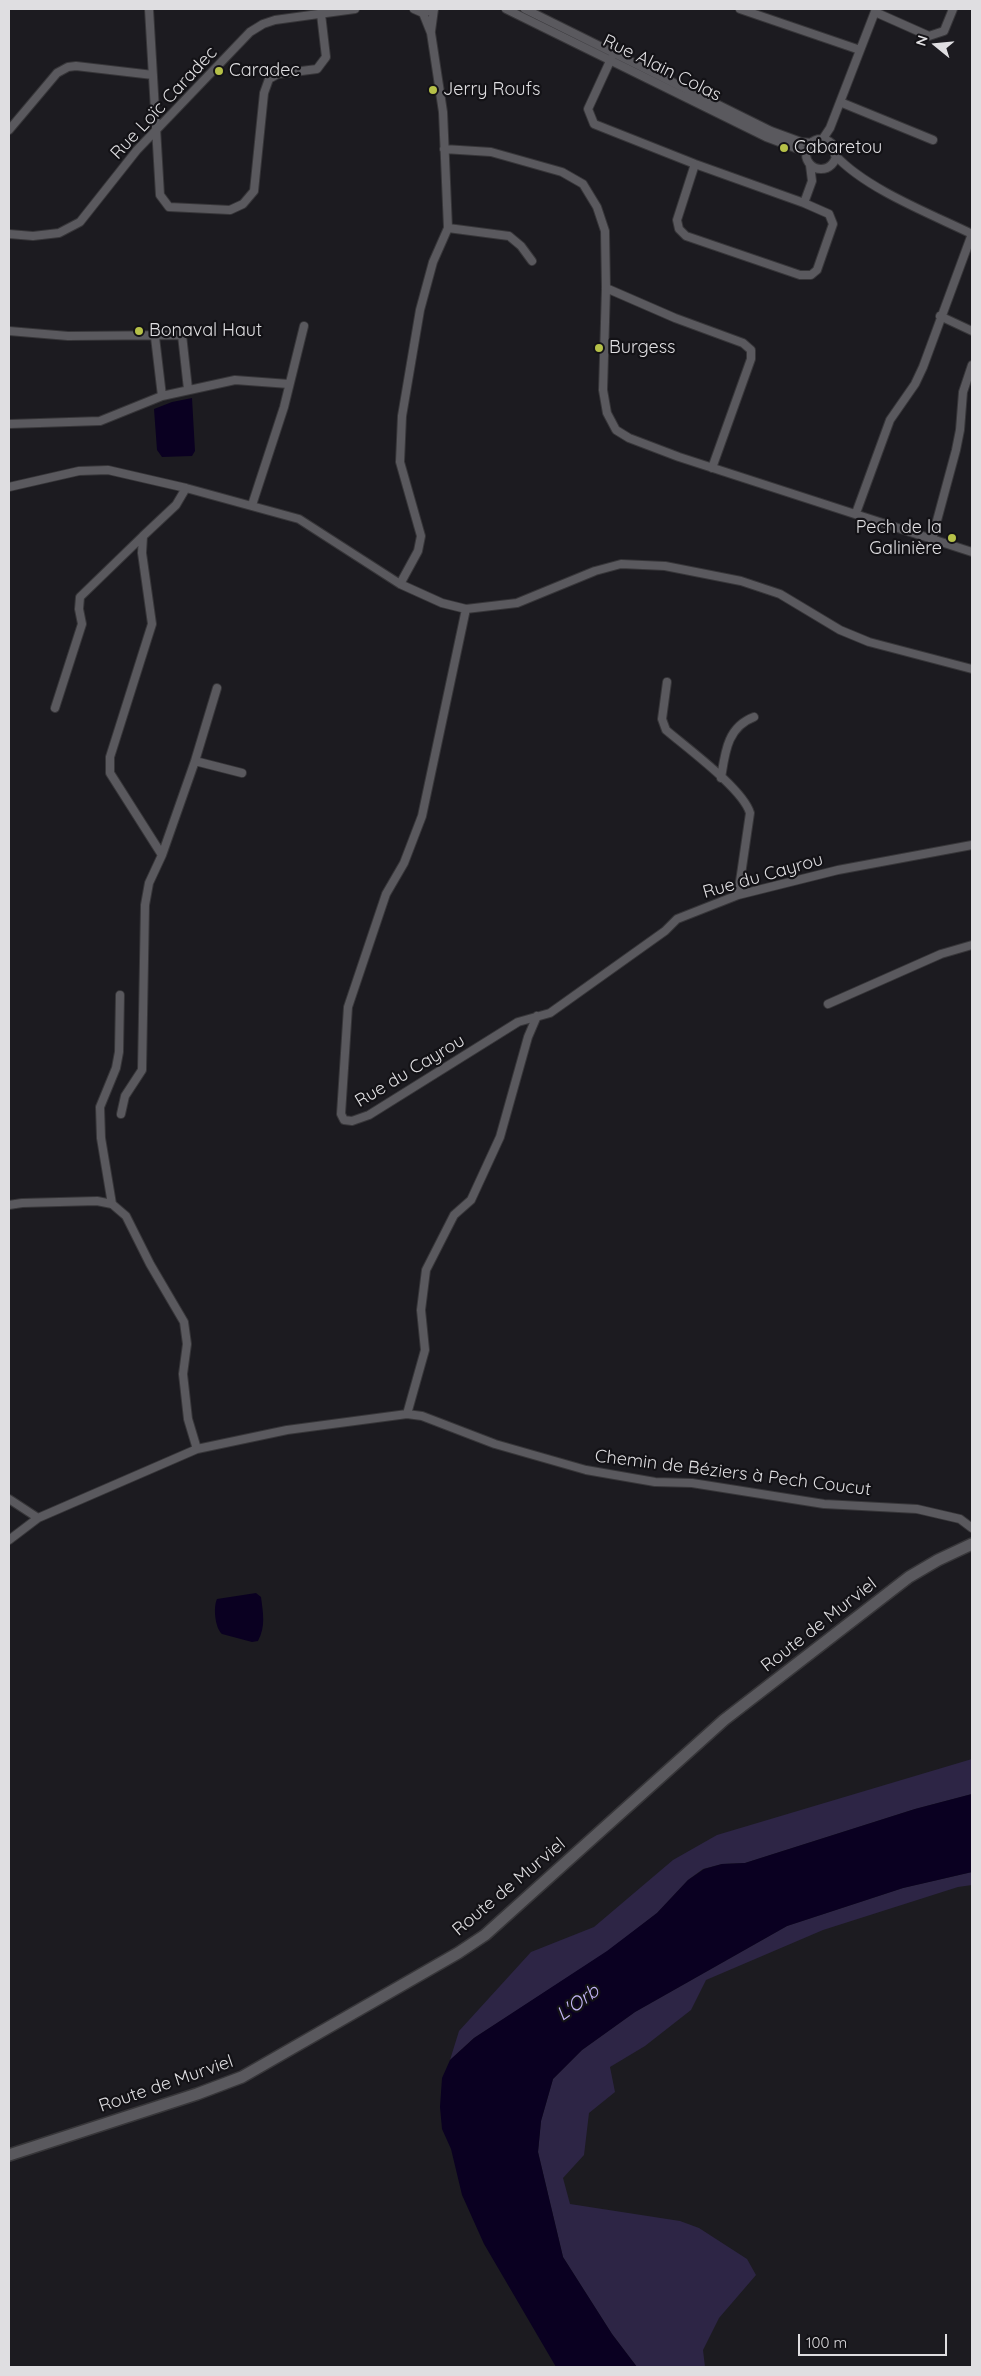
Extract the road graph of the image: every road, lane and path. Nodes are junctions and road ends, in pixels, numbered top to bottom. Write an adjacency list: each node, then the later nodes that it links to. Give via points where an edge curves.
1 (149, 9): 15 (street)
2 (354, 9): 11 (street, Rue Loïc Caradec)
3 (414, 9): 10 (street)
4 (434, 9): 10 (street); 12 (street)
5 (506, 9): 14 (street, Rue Alain Colas)
6 (526, 9): 22 (street, Rue Alain Colas, via 771,131)
7 (740, 9): 13 (street)
8 (954, 9): 9 (street, via 944,31 929,36)
9 (876, 10): 13 (street)
10 (422, 13): 12 (street)
11 (321, 14): 18 (street, Rue Loïc Caradec, via 275,20 250,32); 18 (street, via 326,56 317,69 278,74 269,79 264,93 254,191 243,204 230,210 169,207 160,195)
12 (431, 33): 24 (street, via 443,112)
13 (860, 50): 16 (street)
14 (611, 59): 25 (street, Rue Alain Colas, via 766,137); 27 (street, via 588,109 594,124)
15 (153, 75): 18 (street); 19 (street, via 68,66 58,73)
16 (840, 102): 17 (street); 21 (street)
17 (830, 128): 20 (street); 23 (street)
18 (156, 129): 35 (street, Rue Loïc Caradec, via 80,222 60,233)
19 (9, 130)
20 (822, 140): 22 (street); 23 (street)
21 (933, 140)
22 (812, 143): 25 (street)
23 (832, 145): 26 (street)
24 (444, 149): 34 (street); 38 (street, via 491,152 562,172 582,184 597,207 605,231)
25 (806, 152): 28 (street)
26 (835, 155): 29 (street); 31 (street)
27 (695, 164): 33 (street); 33 (street, via 677,220 679,229 686,236 800,275 811,275 817,270 833,224 829,214)
28 (810, 165): 30 (street); 32 (street)
29 (830, 166): 30 (street); 31 (street)
30 (820, 169): 32 (street)
31 (849, 169): 36 (street, via 881,189)
32 (812, 181): 33 (street)
33 (804, 203)
34 (448, 228): 37 (street, via 509,236); 57 (street, via 433,262 420,310 402,416 400,462 421,536 418,551)
35 (9, 234)
36 (972, 234): 39 (street)
37 (532, 261)
38 (606, 288): 49 (street, via 603,390 606,413 616,430 629,438); 49 (street, via 743,343 751,350 751,359)
39 (940, 316): 42 (street); 53 (street, via 915,384 890,420)
40 (304, 326): 45 (street)
41 (9, 331): 43 (street, via 68,336)
42 (972, 331)
43 (155, 337): 46 (street, via 182,335); 47 (street)
44 (972, 366): 55 (street, via 963,392 956,450)
45 (289, 384): 46 (street, via 235,380); 52 (street)
46 (188, 389): 47 (street)
47 (162, 396): 48 (street, via 100,421)
48 (9, 424)
49 (712, 468): 53 (street)
50 (9, 488): 51 (street, via 79,471 108,470)
51 (186, 488): 52 (street); 54 (street, via 176,505)
52 (252, 505): 57 (street, via 299,519)
53 (856, 514): 55 (street)
54 (143, 536): 62 (street, via 80,597 78,609 82,624); 68 (street, via 142,553 152,624 110,757 110,773)
55 (932, 539): 56 (street)
56 (972, 552)
57 (400, 584): 58 (street)
58 (466, 609): 59 (street, via 517,602 621,564 665,566 741,581 780,594 840,630 868,642); 73 (street, Rue du Cayrou, via 422,816 404,863 386,894 348,1007 341,1114 344,1120 352,1121 369,1115 518,1022)
59 (972, 669)
60 (667, 682): 66 (street, via 662,719 666,730)
61 (217, 688): 64 (street)
62 (55, 708)
63 (754, 717): 66 (street, via 726,742)
64 (195, 761): 65 (street); 68 (street)
65 (242, 773)
66 (721, 778): 69 (street, via 744,799 750,813)
67 (972, 846): 69 (street, Rue du Cayrou, via 838,870)
68 (162, 855): 74 (street, via 149,883 145,905 142,1070 125,1096)
69 (738, 895): 73 (street, Rue du Cayrou, via 677,919 665,931 550,1013)
70 (972, 945): 72 (street, via 941,954)
71 (120, 995): 75 (street, via 120,1052 100,1107 101,1138)
72 (828, 1004)
73 (537, 1016): 77 (street, via 500,1137 471,1200 454,1215 426,1270 421,1310 426,1350)
74 (122, 1114)
75 (112, 1204): 76 (street, via 97,1201); 78 (street, via 126,1216 184,1322 188,1419)
76 (9, 1205)
77 (407, 1414): 78 (street, Chemin de Béziers à Pech Coucut, via 287,1430); 81 (street, Chemin de Béziers à Pech Coucut, via 422,1416 494,1444 586,1470 824,1504 917,1509 960,1519)
78 (197, 1449): 80 (street, Chemin de Béziers à Pech Coucut)
79 (9, 1499): 80 (street)
80 (38, 1518): 82 (street, Chemin de Béziers à Pech Coucut)
81 (972, 1528)
82 (9, 1540)
83 (972, 1544): 84 (main road, Route de Murviel, via 909,1577 724,1720 485,1935 458,1953 242,2077)
84 (9, 2155)

